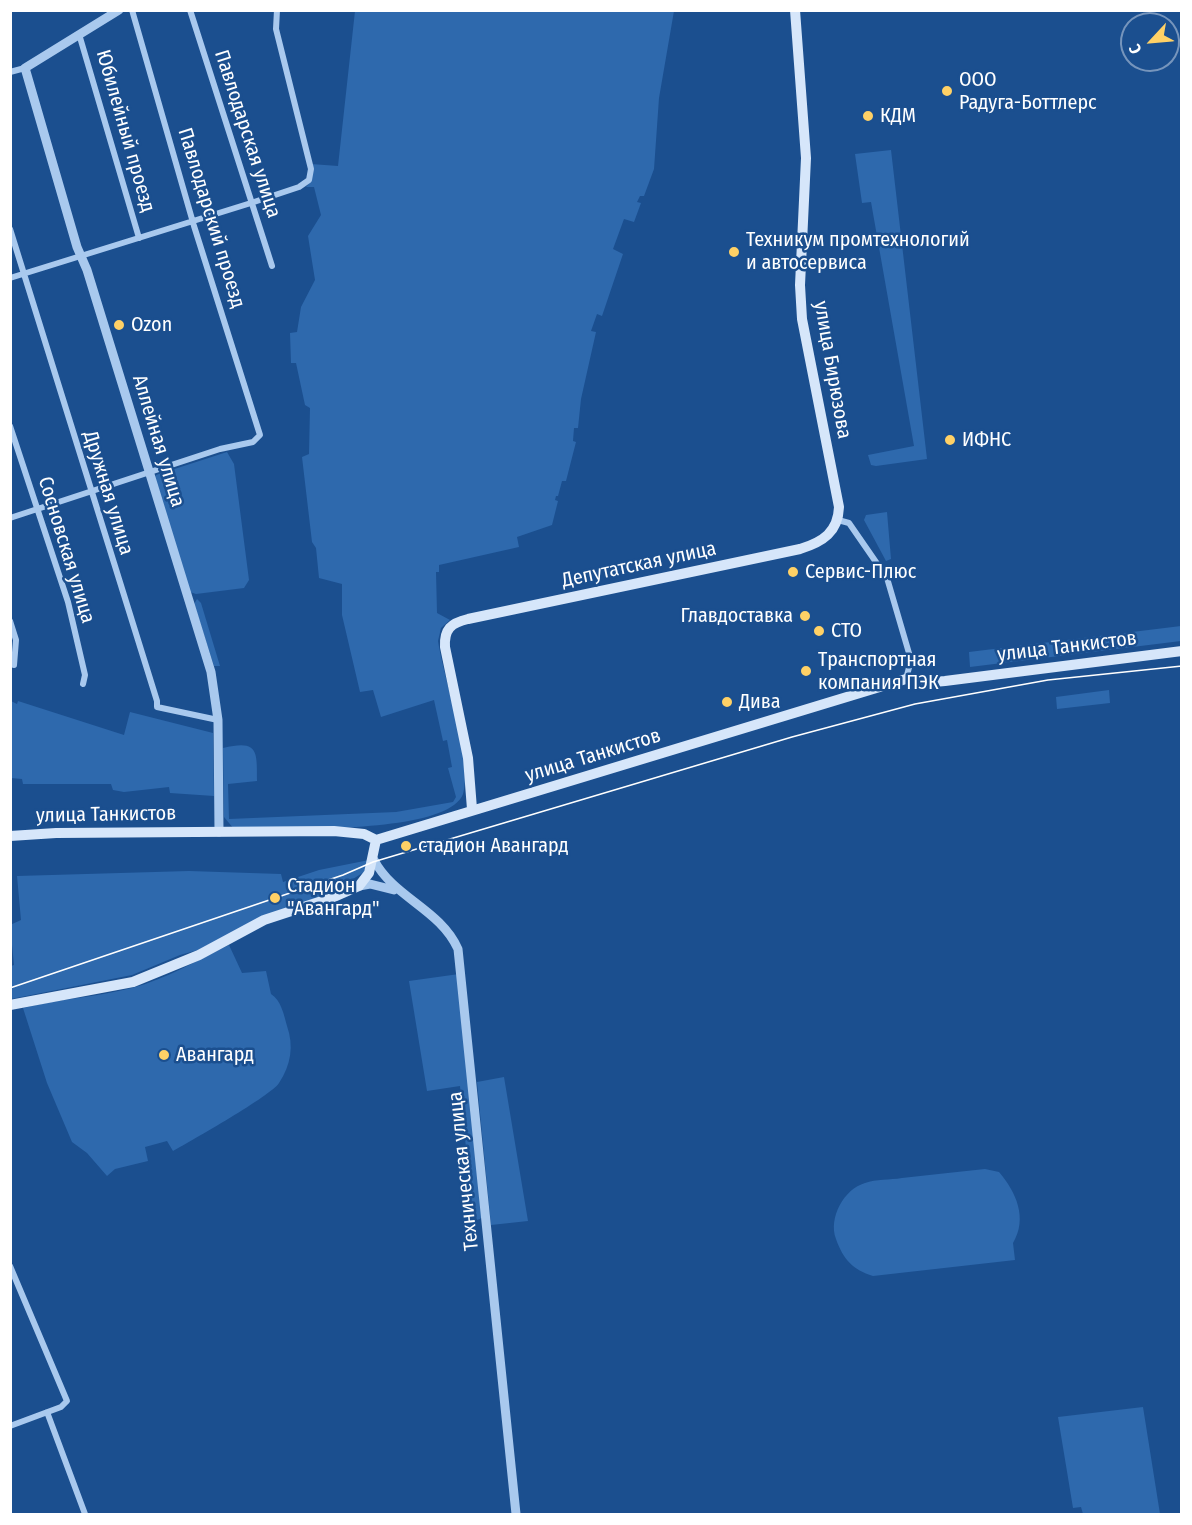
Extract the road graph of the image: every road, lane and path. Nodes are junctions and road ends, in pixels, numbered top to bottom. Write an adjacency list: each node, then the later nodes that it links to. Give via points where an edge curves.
1 (119, 10): 6 (street)
2 (132, 10): 11 (street, Павлодарский проезд)
3 (190, 10): 10 (street, Павлодарская улица)
4 (277, 10): 10 (street, via 276,29 311,170 309,180 299,187)
5 (795, 10): 23 (main road, улица Бирюзова, via 806,158 802,319 839,507)
6 (109, 13): 7 (street)
7 (79, 34): 8 (street); 13 (street, Юбилейный проезд)
8 (25, 68): 9 (street); 14 (street, Аллейная улица)
9 (10, 72)
10 (251, 203): 11 (street); 15 (street, Павлодарская улица)
11 (193, 221): 13 (street); 19 (street, Павлодарский проезд, via 260,435 253,442 220,449)
12 (10, 229): 16 (street, Дружная улица)
13 (139, 238): 14 (street)
14 (81, 257): 16 (street); 19 (street, Аллейная улица)
15 (272, 266)
16 (24, 274): 17 (street); 20 (street, Дружная улица)
17 (10, 278)
18 (10, 426): 21 (street, Сосновская улица)
19 (148, 475): 20 (street); 29 (street, Аллейная улица, via 210,672)
20 (91, 492): 21 (street); 29 (street, Дружная улица, via 157,707)
21 (36, 509): 22 (street); 28 (street, Сосновская улица, via 68,603 85,675)
22 (10, 518)
23 (838, 520): 27 (street, via 849,523 888,578 911,660); 30 (main road, Депутатская улица, via 826,537 809,546 458,621 447,630 445,647 468,758)
24 (10, 621): 26 (street, via 16,640)
25 (1182, 651): 27 (main road, улица Танкистов, via 934,682)
26 (14, 665)
27 (906, 679): 30 (main road, улица Танкистов)
28 (83, 684)
29 (218, 720): 31 (street, Аллейная улица)
30 (472, 809): 33 (main road, улица Танкистов)
31 (219, 832): 32 (main road, улица Танкистов); 33 (main road, улица Танкистов, via 334,831 364,834)
32 (10, 836)
33 (376, 840): 34 (main road)
34 (374, 860): 35 (main road); 36 (street, Техническая улица, via 381,873)
35 (359, 886): 36 (street, via 370,884); 37 (main road, via 264,920 199,955 133,982)
36 (402, 893): 42 (street, Техническая улица, via 447,929 461,963)
37 (10, 1005)
38 (10, 1266): 39 (street, via 66,1397 65,1405)
39 (47, 1412): 40 (street); 41 (street)
40 (10, 1426)
41 (85, 1515)
42 (516, 1515)

